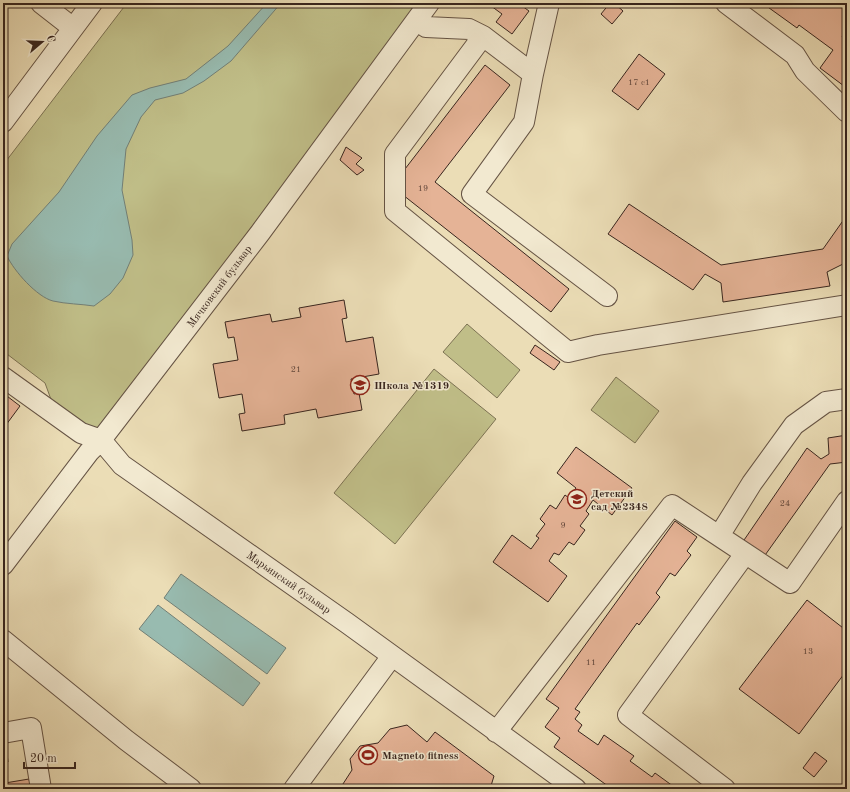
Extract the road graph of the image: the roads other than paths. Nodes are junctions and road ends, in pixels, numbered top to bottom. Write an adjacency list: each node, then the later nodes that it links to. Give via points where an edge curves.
1 (41, 3): 7 (street)
2 (92, 3): 7 (street)
3 (429, 3): 6 (street, Мячковский бульвар)
4 (549, 3): 9 (street)
5 (726, 3): 10 (street, via 795,55 805,71)
6 (416, 20): 8 (street, via 426,28 469,29); 16 (street, Мячковский бульвар, via 260,233)
7 (73, 28): 11 (street)
8 (483, 36): 9 (street); 13 (street, via 395,154 395,212 568,352)
9 (533, 74): 12 (street, via 524,122 472,194)
10 (847, 112)
11 (3, 122)
12 (607, 296)
13 (847, 304)
14 (3, 376): 16 (street, Марьинский бульвар, via 81,432)
15 (847, 400): 18 (street, via 826,402 794,425 752,483)
16 (101, 440): 20 (street, Мячковский бульвар, via 89,452); 22 (street, Марьинский бульвар, via 122,465)
17 (847, 501): 19 (street, via 790,584)
18 (719, 536): 19 (street); 23 (street, via 672,505)
19 (745, 554): 29 (street, via 628,716)
20 (3, 565)
21 (3, 640): 26 (street)
22 (392, 656): 23 (street, Марьинский бульвар); 27 (street)
23 (496, 732): 28 (street, Марьинский бульвар)
24 (3, 733): 25 (street, via 31,728)
25 (41, 789)
26 (191, 789)
27 (294, 789)
28 (576, 789)
29 (724, 789)

